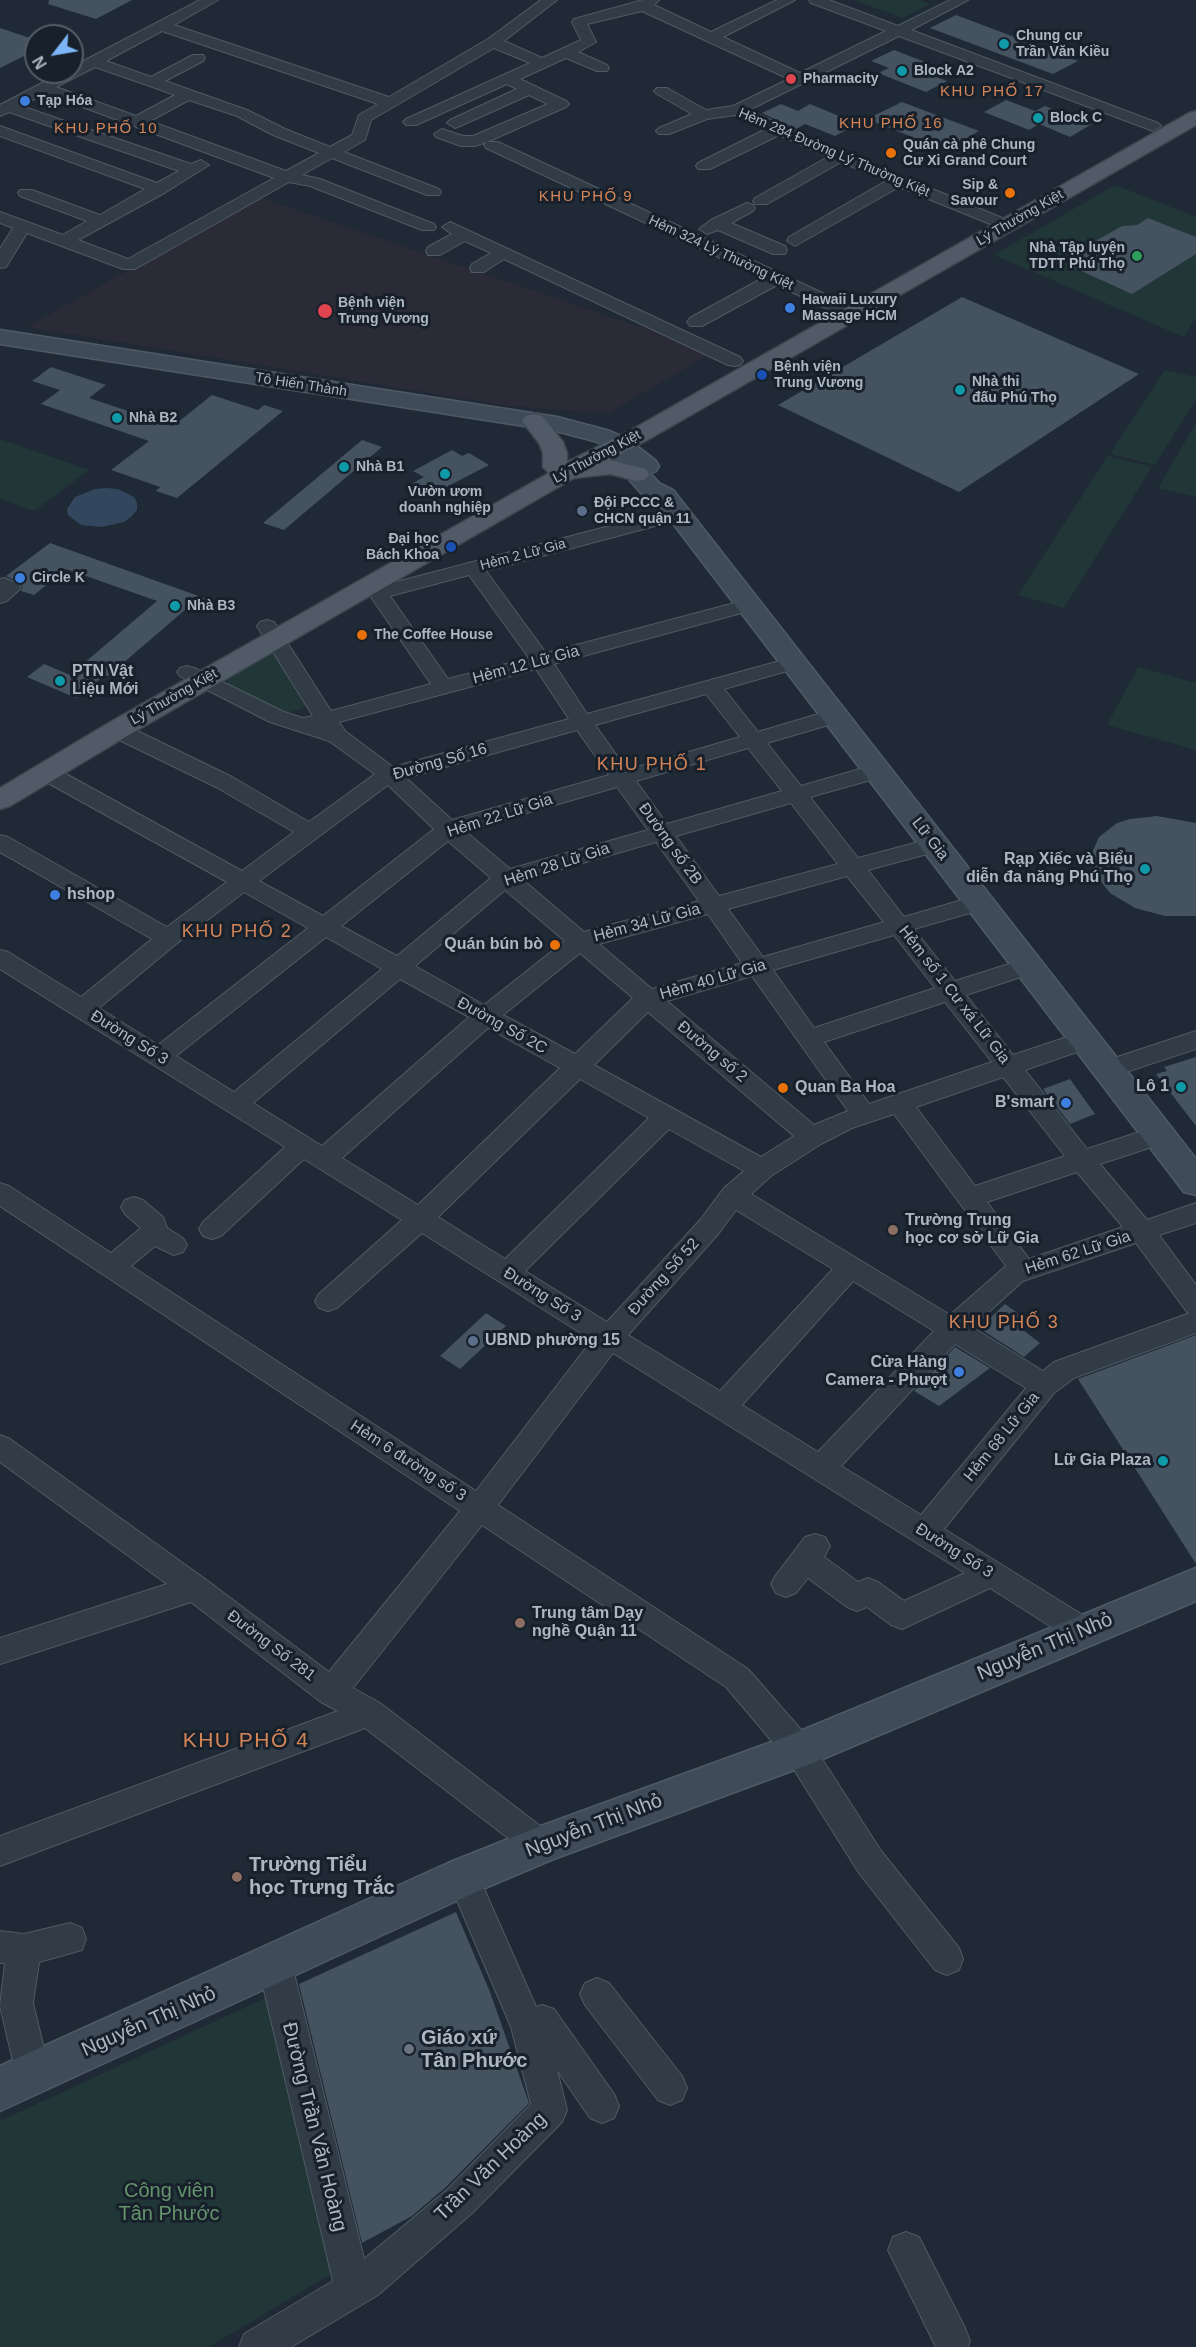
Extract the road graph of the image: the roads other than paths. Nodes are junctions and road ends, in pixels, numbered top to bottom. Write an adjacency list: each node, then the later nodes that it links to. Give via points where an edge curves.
1 (211, 0): 7 (street)
2 (550, 0): 10 (street)
3 (788, 0): 9 (street)
4 (816, 0): 8 (street)
5 (961, 0): 8 (street)
6 (648, 3): 9 (street); 11 (street, via 579,22 590,42)
7 (161, 26): 13 (street); 25 (street)
8 (900, 30): 16 (street); 33 (street)
9 (712, 37): 16 (street)
10 (493, 42): 14 (street); 25 (street)
11 (567, 52): 14 (street); 15 (street)
12 (198, 58): 18 (street)
13 (94, 62): 18 (street); 19 (street)
14 (544, 64): 17 (street)
15 (602, 68)
16 (801, 78): 27 (street)
17 (508, 79): 20 (street); 31 (street)
18 (152, 82): 23 (street)
19 (44, 88): 26 (street); 30 (street)
20 (529, 89): 32 (street); 37 (street, via 561,104 475,141)
21 (662, 91): 28 (street)
22 (0, 92): 26 (street)
23 (188, 94): 30 (street); 39 (street)
24 (1196, 102): 33 (main road, Lý Thường Kiệt)
25 (390, 103): 39 (street, via 364,118 358,137)
26 (10, 106): 43 (street)
27 (737, 110): 28 (street, Hẻm 284 Đường Lý Thường Kiệt); 34 (street, Hẻm 284 Đường Lý Thường Kiệt)
28 (704, 115): 36 (street, Hẻm 284 Đường Lý Thường Kiệt)
29 (1196, 117): 51 (main road, Lý Thường Kiệt)
30 (137, 122): 40 (street)
31 (411, 122)
32 (455, 123)
33 (1153, 126): 51 (main road, Lý Thường Kiệt, via 1071,169)
34 (778, 129): 41 (street, Hẻm 284 Đường Lý Thường Kiệt); 42 (street)
35 (0, 131): 46 (street)
36 (664, 132)
37 (442, 134)
38 (492, 145): 55 (street, Hẻm 324 Lý Thường Kiệt)
39 (332, 152): 44 (street); 47 (street)
40 (222, 153): 43 (street); 44 (street)
41 (841, 156): 45 (street, Hẻm 284 Đường Lý Thường Kiệt); 52 (street)
42 (704, 166)
43 (192, 170): 46 (street)
44 (287, 177): 54 (street, via 314,182); 56 (street, via 129,265)
45 (899, 180): 51 (street, Hẻm 284 Đường Lý Thường Kiệt); 57 (street)
46 (160, 189): 50 (street)
47 (433, 192)
48 (26, 193): 50 (street)
49 (0, 217): 53 (street)
50 (102, 221): 56 (street)
51 (997, 221): 64 (main road, Lý Thường Kiệt)
52 (717, 223): 55 (street); 57 (street)
53 (23, 225): 56 (street); 60 (street)
54 (428, 227)
55 (689, 238): 61 (street, Hẻm 324 Lý Thường Kiệt)
56 (64, 241)
57 (787, 245): 61 (street)
58 (434, 250): 59 (street, via 458,231)
59 (504, 252): 62 (street); 67 (street)
60 (0, 263)
61 (750, 266): 63 (street, Hẻm 324 Lý Thường Kiệt)
62 (478, 268)
63 (776, 278): 64 (street, Hẻm 324 Lý Thường Kiệt); 65 (street)
64 (845, 310): 67 (main road, Lý Thường Kiệt); 69 (main road, Lý Thường Kiệt, via 657,424 653,452)
65 (696, 322)
66 (0, 337): 68 (main road, Tô Hiến Thành)
67 (734, 361): 69 (main road, Lý Thường Kiệt)
68 (534, 421): 69 (main road, Tô Hiến Thành); 70 (main road, via 551,442)
69 (627, 454): 70 (main road, Lý Thường Kiệt); 71 (main road, Lữ Gia, via 650,488)
70 (555, 473): 73 (main road, Lý Thường Kiệt); 75 (main road, Lý Thường Kiệt, via 315,603)
71 (671, 505): 72 (street, Hẻm 2 Lữ Gia); 74 (main road, Lữ Gia)
72 (474, 568): 73 (street, Hẻm 2 Lữ Gia); 76 (street, Đường số 2B)
73 (374, 590): 75 (main road, Lý Thường Kiệt); 80 (street)
74 (748, 605): 76 (street, Hẻm 12 Lữ Gia); 77 (main road, Lữ Gia)
75 (271, 633): 78 (main road, Lý Thường Kiệt); 83 (street)
76 (541, 660): 80 (street, Hẻm 12 Lữ Gia); 82 (street, Đường số 2B)
77 (794, 663): 79 (street, Đường Số 16); 81 (main road, Lữ Gia)
78 (195, 676): 83 (street, via 277,717); 84 (main road, Lý Thường Kiệt); 89 (main road, Lý Thường Kiệt)
79 (711, 686): 82 (street, Đường Số 16); 85 (street, Hẻm số 1 Cư xá Lữ Gia)
80 (443, 687): 83 (street, Hẻm 12 Lữ Gia)
81 (835, 717): 85 (street, Hẻm 22 Lữ Gia); 86 (main road, Lữ Gia)
82 (582, 722): 88 (street, Đường Số 16); 90 (street, Đường số 2B)
83 (332, 728): 88 (street, Đường số 2)
84 (117, 730): 87 (main road, Lý Thường Kiệt); 94 (street, via 224,782)
85 (752, 740): 90 (street, Hẻm 22 Lữ Gia); 91 (street, Hẻm số 1 Cư xá Lữ Gia)
86 (877, 771): 91 (street, Hẻm 28 Lữ Gia); 97 (main road, Lữ Gia)
87 (47, 773): 92 (main road, Lý Thường Kiệt); 100 (street, Đường Số 2C)
88 (390, 775): 93 (street, Đường số 2); 94 (street, Đường Số 16)
89 (0, 778)
90 (622, 779): 93 (street, Hẻm 22 Lữ Gia); 95 (street, Đường số 2B)
91 (797, 794): 95 (street, Hẻm 28 Lữ Gia); 98 (street, Hẻm số 1 Cư xá Lữ Gia)
92 (0, 800)
93 (448, 830): 99 (street, Đường số 2); 104 (street, Hẻm 22 Lữ Gia)
94 (309, 832): 100 (street, Đường Số 16)
95 (661, 833): 99 (street, Hẻm 28 Lữ Gia); 102 (street, Đường số 2B)
96 (0, 842): 105 (street)
97 (934, 845): 98 (street, Hẻm 34 Lữ Gia); 101 (main road, Lữ Gia)
98 (854, 867): 102 (street, Hẻm 34 Lữ Gia); 103 (street, Hẻm số 1 Cư xá Lữ Gia)
99 (505, 878): 106 (street, Đường số 2); 109 (street, Hẻm 28 Lữ Gia)
100 (243, 882): 104 (street, Đường Số 2C); 105 (street, Đường Số 16)
101 (979, 903): 103 (street, Hẻm 40 Lữ Gia); 108 (main road, Lữ Gia)
102 (714, 905): 106 (street, Hẻm 34 Lữ Gia); 110 (street, Đường số 2B)
103 (900, 925): 110 (street, Hẻm 40 Lữ Gia); 111 (street, Hẻm số 1 Cư xá Lữ Gia)
104 (325, 927): 109 (street, Đường Số 2C); 118 (street, Hẻm 22 Lữ Gia)
105 (168, 938): 113 (street, Đường Số 16)
106 (580, 941): 112 (street, Đường số 2); 114 (street, Hẻm 34 Lữ Gia)
107 (0, 958): 113 (street, Đường Số 3)
108 (1028, 966): 111 (street); 116 (main road, Lữ Gia)
109 (397, 967): 114 (street, Đường Số 2C); 123 (street, Hẻm 28 Lữ Gia)
110 (758, 967): 112 (street, Hẻm 40 Lữ Gia); 115 (street, Đường số 2B)
111 (951, 991): 115 (street); 120 (street, Hẻm số 1 Cư xá Lữ Gia)
112 (648, 998): 119 (street, Hẻm 40 Lữ Gia); 127 (street, Đường số 2)
113 (82, 1009): 118 (street, Đường Số 3)
114 (486, 1016): 119 (street, Đường Số 2C); 128 (street, Hẻm 34 Lữ Gia)
115 (809, 1038): 124 (street, Đường số 2B)
116 (1086, 1040): 120 (street, Đường Số 52); 121 (main road, Lữ Gia)
117 (1196, 1040): 121 (street)
118 (159, 1057): 123 (street, Đường Số 3)
119 (576, 1066): 125 (street, Đường Số 2C); 137 (street, Hẻm 40 Lữ Gia)
120 (1010, 1066): 122 (street, Đường Số 52); 129 (street, Hẻm số 1 Cư xá Lữ Gia)
121 (1108, 1069): 126 (main road, Lữ Gia)
122 (899, 1102): 124 (street, Đường Số 52); 134 (street)
123 (236, 1104): 128 (street, Đường Số 3)
124 (864, 1115): 127 (street, Đường Số 52)
125 (666, 1116): 130 (street, Đường Số 2C); 143 (street)
126 (1158, 1135): 129 (street); 131 (main road, Lữ Gia)
127 (812, 1137): 130 (street, Đường Số 52)
128 (313, 1153): 137 (street, Đường Số 3); 138 (street, Hẻm 34 Lữ Gia)
129 (1082, 1160): 134 (street); 139 (street, Hẻm số 1 Cư xá Lữ Gia)
130 (762, 1169): 133 (street, Đường Số 52)
131 (1196, 1183)
132 (0, 1193): 140 (street, Hẻm 6 đường số 3)
133 (733, 1195): 141 (street); 148 (street, Đường Số 52, via 711,1226)
134 (969, 1198): 142 (street)
135 (134, 1207): 140 (street, via 154,1224 163,1239)
136 (1196, 1213): 139 (street, Hẻm 62 Lữ Gia)
137 (420, 1219): 143 (street, Đường Số 3); 144 (street, Hẻm 40 Lữ Gia)
138 (212, 1229)
139 (1142, 1232): 142 (street, Hẻm 62 Lữ Gia); 145 (street, Hẻm số 1 Cư xá Lữ Gia)
140 (113, 1267): 153 (street, Hẻm 6 đường số 3)
141 (850, 1267): 147 (street); 150 (street)
142 (1024, 1271): 147 (street, Hẻm 62 Lữ Gia, via 1014,1274)
143 (507, 1273): 148 (street, Đường Số 3)
144 (328, 1301)
145 (1196, 1305)
146 (1196, 1323): 149 (street, Hẻm 68 Lữ Gia, via 1064,1370)
147 (952, 1329): 149 (street); 152 (street, Hẻm 62 Lữ Gia)
148 (610, 1337): 150 (street, Đường Số 3); 153 (street, Đường Số 52)
149 (1044, 1385): 154 (street, Hẻm 68 Lữ Gia)
150 (723, 1407): 152 (street, Đường Số 3)
151 (0, 1448): 158 (street, Đường Số 281)
152 (821, 1468): 154 (street, Đường Số 3)
153 (479, 1508): 161 (street, Đường Số 52); 163 (street, Hẻm 6 đường số 3, via 737,1678)
154 (924, 1532): 155 (street, Đường Số 3)
155 (991, 1574): 156 (street, via 902,1616 868,1591 857,1598 810,1552); 159 (street, Đường Số 3)
156 (786, 1584)
157 (1196, 1584): 159 (main road, Nguyễn Thị Nhỏ)
158 (195, 1588): 160 (street); 161 (street, Đường Số 281)
159 (1083, 1631): 163 (main road, Nguyễn Thị Nhỏ)
160 (0, 1651)
161 (332, 1692): 162 (street, Đường Số 281)
162 (369, 1713): 164 (street, Đường Số 281); 165 (street)
163 (799, 1750): 164 (main road, Nguyễn Thị Nhỏ); 169 (street, Hẻm 6 đường số 3, via 870,1862)
164 (541, 1845): 166 (main road, Nguyễn Thị Nhỏ)
165 (0, 1851)
166 (463, 1877): 170 (main road, Nguyễn Thị Nhỏ); 177 (street, Trần Văn Hoàng, via 528,2027 550,2110 460,2201)
167 (70, 1939): 168 (street)
168 (12, 1949): 173 (street)
169 (947, 1959)
170 (275, 1965): 173 (main road, Nguyễn Thị Nhỏ); 177 (street, Đường Trần Văn Hoàng)
171 (597, 1994): 174 (street)
172 (542, 2020): 175 (street)
173 (17, 2082)
174 (670, 2088)
175 (602, 2106)
176 (906, 2250): 178 (street)
177 (353, 2289): 179 (street, Trần Văn Hoàng)
178 (952, 2341)
179 (257, 2347)

